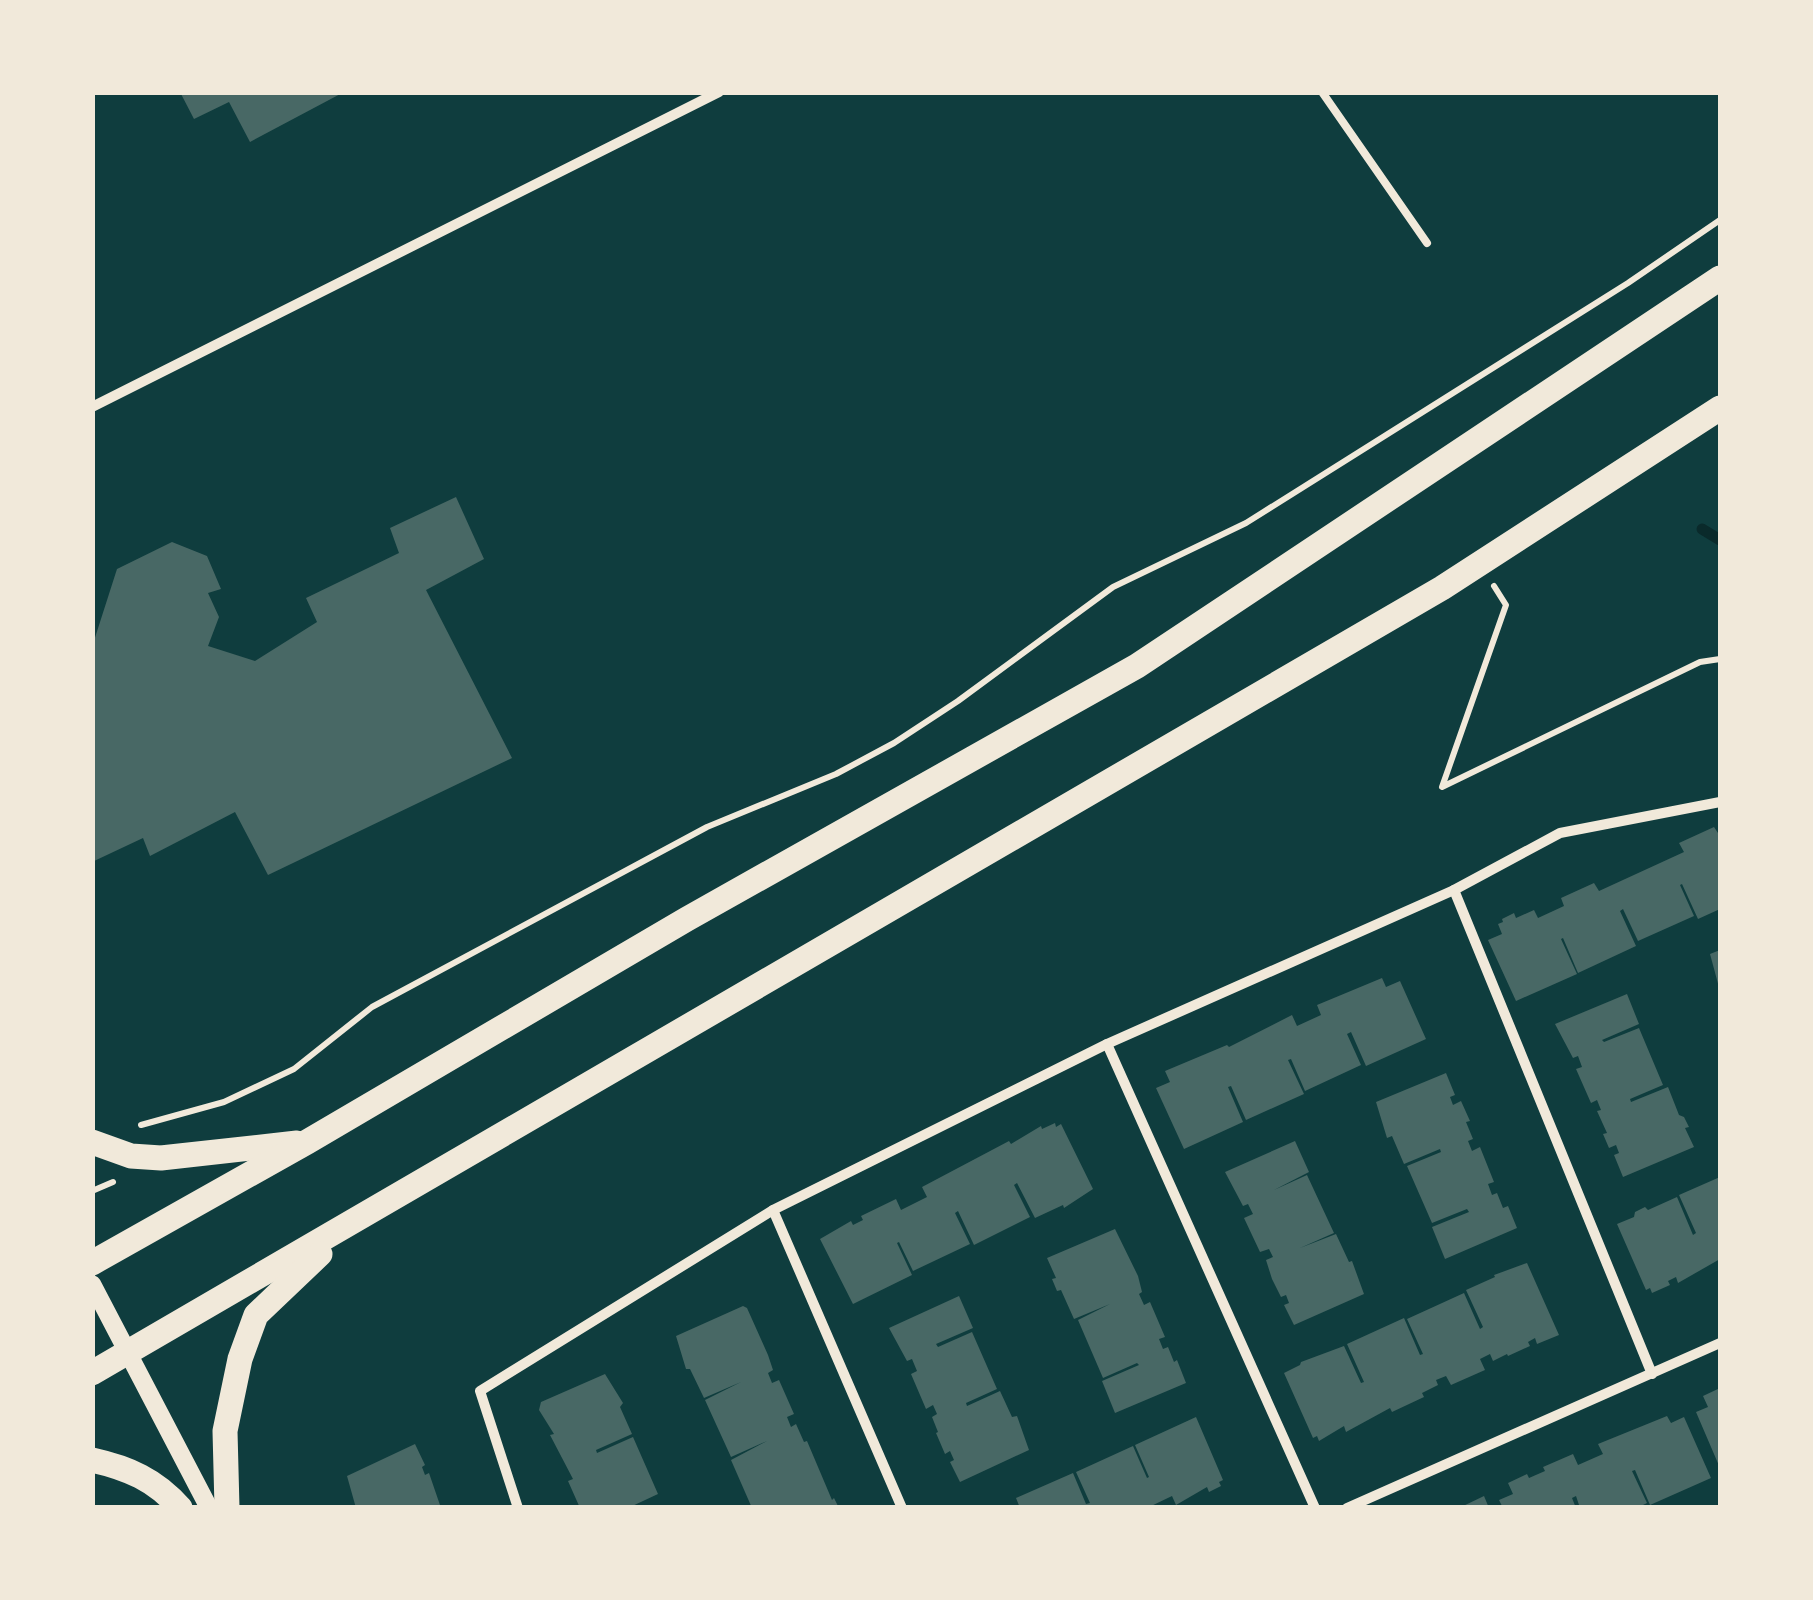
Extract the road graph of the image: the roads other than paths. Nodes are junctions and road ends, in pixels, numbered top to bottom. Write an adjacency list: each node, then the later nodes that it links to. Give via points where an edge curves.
1 (720, 92): 5 (street)
2 (1322, 92): 3 (lane)
3 (1426, 243)
4 (1720, 278): 11 (main road, via 1137,666)
5 (92, 407)
6 (1720, 408): 13 (main road, via 1480,566)
7 (1720, 802): 8 (street, via 1560,832)
8 (1454, 890): 9 (street); 19 (street)
9 (1108, 1044): 12 (street); 26 (street)
10 (92, 1142): 11 (main road, via 162,1158)
11 (307, 1142): 14 (main road)
12 (773, 1210): 24 (street, via 480,1391); 25 (street)
13 (348, 1227): 17 (main road); 23 (main road, via 256,1315 225,1430)
14 (92, 1263)
15 (92, 1284): 17 (street)
16 (1720, 1343): 19 (street)
17 (129, 1352): 18 (main road); 22 (street)
18 (92, 1373)
19 (1652, 1374): 27 (street)
20 (92, 1460): 21 (main road, via 128,1468)
21 (180, 1508)
22 (209, 1508)
23 (227, 1508)
24 (518, 1508)
25 (902, 1508)
26 (1315, 1508)
27 (1348, 1508)

